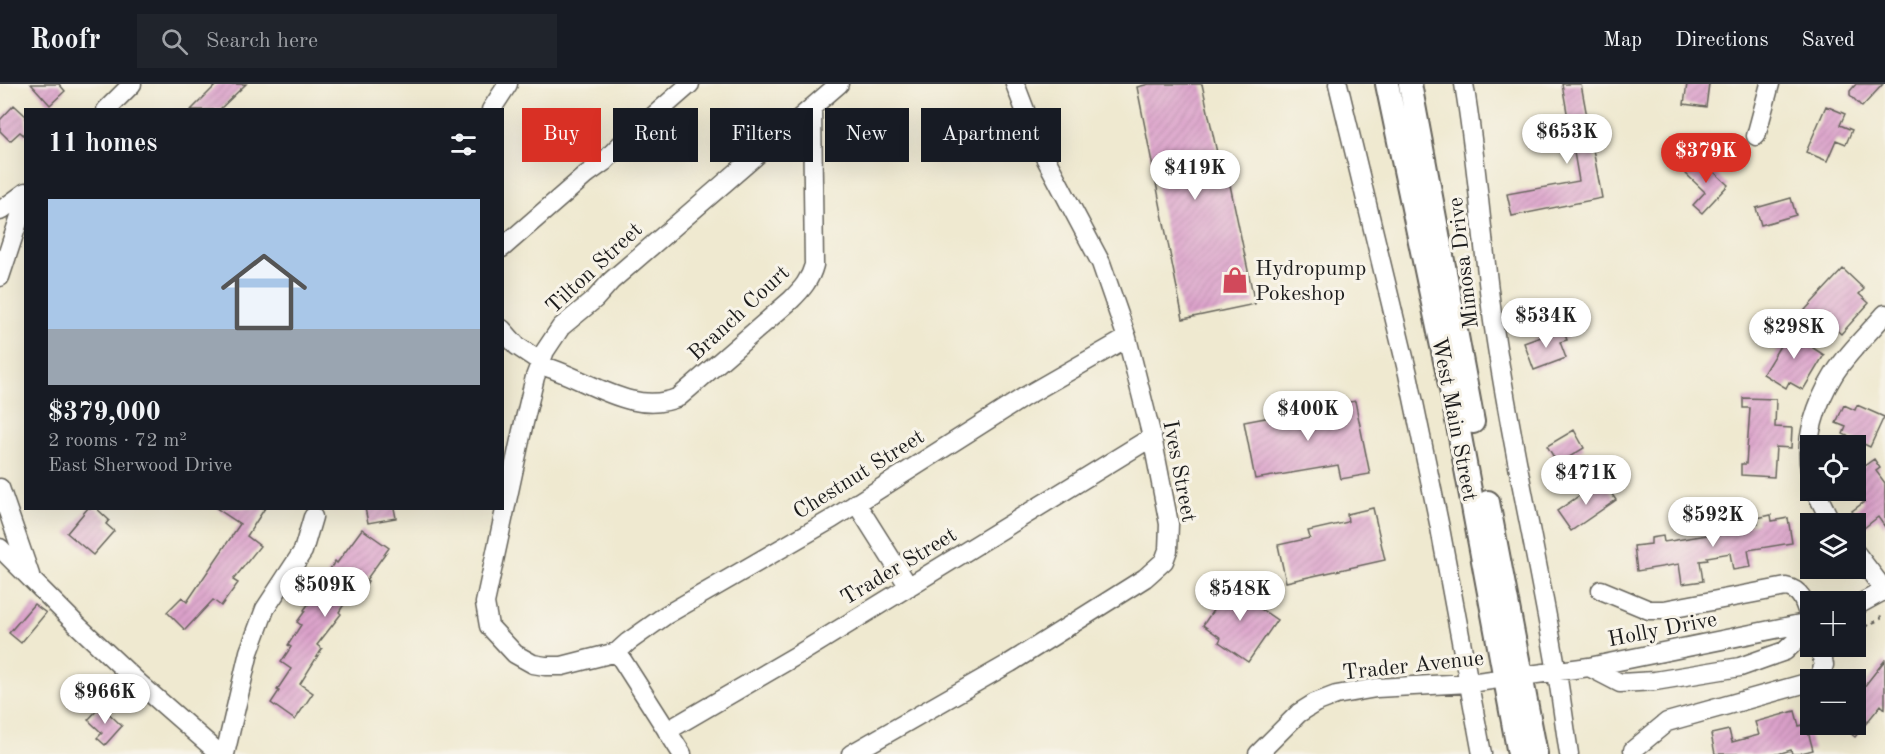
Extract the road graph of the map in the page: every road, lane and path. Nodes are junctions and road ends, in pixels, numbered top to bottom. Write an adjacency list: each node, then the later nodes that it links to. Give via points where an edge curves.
1 (508, 84): 13 (street)
2 (690, 84): 18 (street)
3 (839, 84): 11 (street, Tilton Street)
4 (1015, 84): 22 (street, Ives Street, via 1038,144 1101,262)
5 (1338, 84): 47 (street, via 1408,374)
6 (1387, 84): 46 (main road, West Main Street)
7 (1410, 84): 46 (main road, West Main Street)
8 (1464, 84): 45 (street, Mimosa Drive, via 1503,388)
9 (1770, 84): 14 (street)
10 (121, 88): 12 (street)
11 (812, 107): 23 (street, Tilton Street, via 561,327); 23 (street, Branch Court, via 814,265 807,282 791,300 688,390 668,402 645,404)
12 (107, 108)
13 (492, 108)
14 (1756, 136)
15 (24, 193): 17 (street)
16 (24, 204): 19 (street)
17 (0, 211)
18 (504, 246)
19 (0, 277)
20 (1885, 314): 24 (street, via 1833,375)
21 (504, 331): 23 (street)
22 (1127, 338): 25 (street, Ives Street); 28 (street, Chestnut Street)
23 (540, 365): 27 (street, Tilton Street)
24 (1810, 435)
25 (1152, 437): 34 (street, Trader Street); 54 (street, Ives Street, via 1169,524 1168,550 1156,570 1001,669)
26 (0, 488): 33 (street)
27 (505, 489)
28 (856, 503): 34 (street); 43 (street, Chestnut Street, via 666,615)
29 (503, 510): 43 (street, Tilton Street, via 484,603 489,626 514,654 533,664 562,666)
30 (313, 517): 52 (street, via 303,551 266,609 253,641)
31 (0, 548): 33 (street)
32 (1866, 566): 36 (street)
33 (30, 577): 51 (street, via 116,662)
34 (909, 587): 49 (street, Trader Street)
35 (1601, 590): 37 (street, via 1649,610 1786,587)
36 (1885, 591): 38 (street)
37 (1800, 594)
38 (1866, 601)
39 (1880, 611): 41 (path, via 1881,619)
40 (1800, 624): 44 (street, Holly Drive)
41 (1866, 626)
42 (1800, 637): 44 (street, via 1785,651 1740,667 1655,681 1620,683)
43 (617, 652): 49 (street)
44 (1589, 667): 45 (street, Holly Drive)
45 (1557, 672): 46 (street, Holly Drive); 59 (street, Mimosa Drive)
46 (1513, 677): 47 (street, Trader Avenue); 57 (main road, West Main Street); 58 (main road, West Main Street)
47 (1469, 683): 55 (street, Trader Avenue, via 1376,688 1336,695 1299,713); 56 (street)
48 (1800, 685): 50 (street, via 1667,722)
49 (667, 731): 53 (street)
50 (1633, 750)
51 (220, 754)
52 (225, 754)
53 (682, 754)
54 (851, 754)
55 (1258, 754)
56 (1482, 754)
57 (1519, 754)
58 (1536, 754)
59 (1569, 754)

